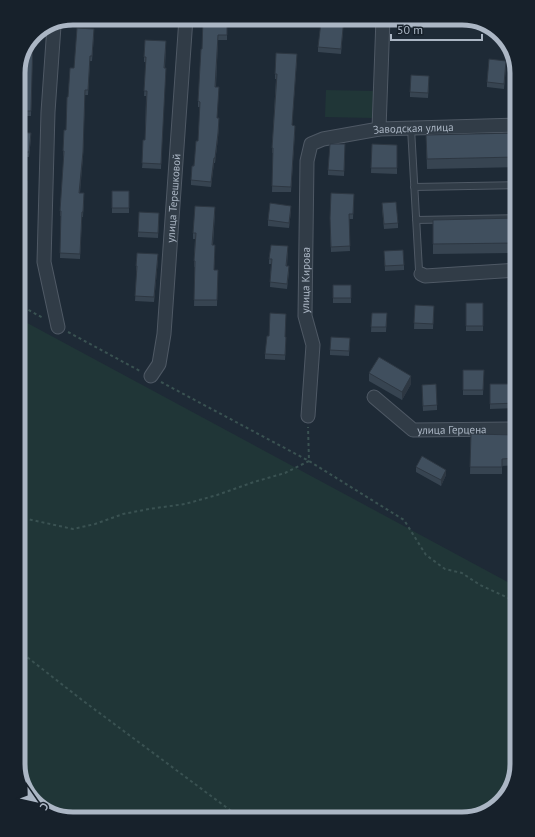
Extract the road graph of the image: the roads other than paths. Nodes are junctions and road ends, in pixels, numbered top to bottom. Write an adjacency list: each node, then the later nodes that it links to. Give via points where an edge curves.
1 (186, 25): 15 (street, улица Терешковой, via 164,334 159,364)
2 (383, 25): 5 (street)
3 (54, 30): 14 (street, via 48,112 44,262)
4 (510, 125): 6 (street, Заводская улица)
5 (379, 128): 6 (street, Заводская улица); 7 (street, Заводская улица)
6 (411, 128): 9 (lane)
7 (311, 144): 17 (street, улица Кирова, via 307,162 305,316 313,345)
8 (510, 185): 9 (lane)
9 (414, 187): 11 (lane)
10 (510, 218): 11 (lane)
11 (416, 220): 13 (lane)
12 (510, 270): 13 (street, via 425,276)
13 (421, 274)
14 (58, 327)
15 (151, 376)
16 (374, 397): 18 (street, улица Герцена, via 413,430)
17 (308, 416)
18 (510, 429)

